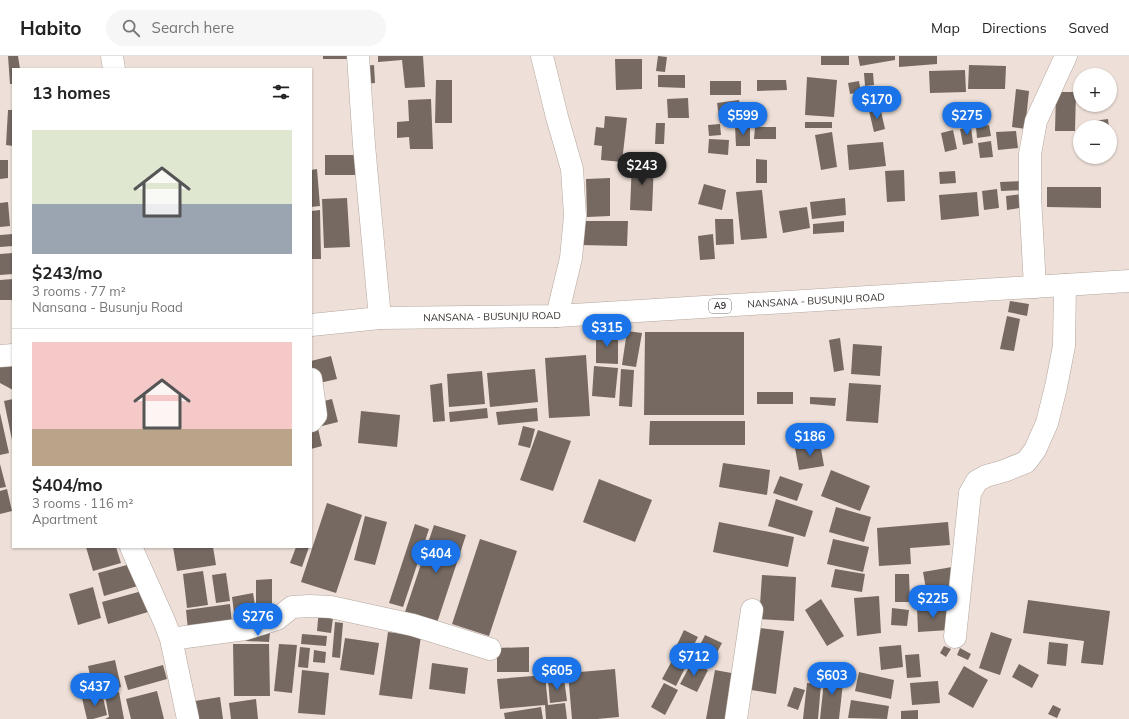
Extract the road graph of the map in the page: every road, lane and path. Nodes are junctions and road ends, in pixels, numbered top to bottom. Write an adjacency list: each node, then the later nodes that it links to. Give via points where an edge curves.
1 (112, 56): 5 (street)
2 (358, 56): 10 (street)
3 (542, 56): 9 (street, via 572,169 574,208 571,258)
4 (1066, 56): 8 (street, via 1036,121 1030,154)
5 (114, 68)
6 (1129, 281): 7 (street, NANSANA - BUSUNJU ROAD / A9)
7 (1065, 285): 8 (street, NANSANA - BUSUNJU ROAD / A9); 18 (street, via 1064,346 1046,423 1035,450 1026,462 977,481 970,493)
8 (1035, 287): 9 (street, NANSANA - BUSUNJU ROAD / A9)
9 (557, 316): 10 (street, NANSANA - BUSUNJU ROAD / A9)
10 (380, 318): 11 (street, NANSANA - BUSUNJU ROAD / A9)
11 (312, 325)
12 (12, 355): 13 (street)
13 (0, 356)
14 (312, 386): 15 (street, via 316,415)
15 (312, 420)
16 (131, 548): 19 (street)
17 (752, 610): 22 (street)
18 (955, 637)
19 (171, 639): 20 (street, via 245,629 277,618 292,607 331,606 413,625); 21 (street)
20 (490, 649)
21 (188, 719)
22 (736, 719)

